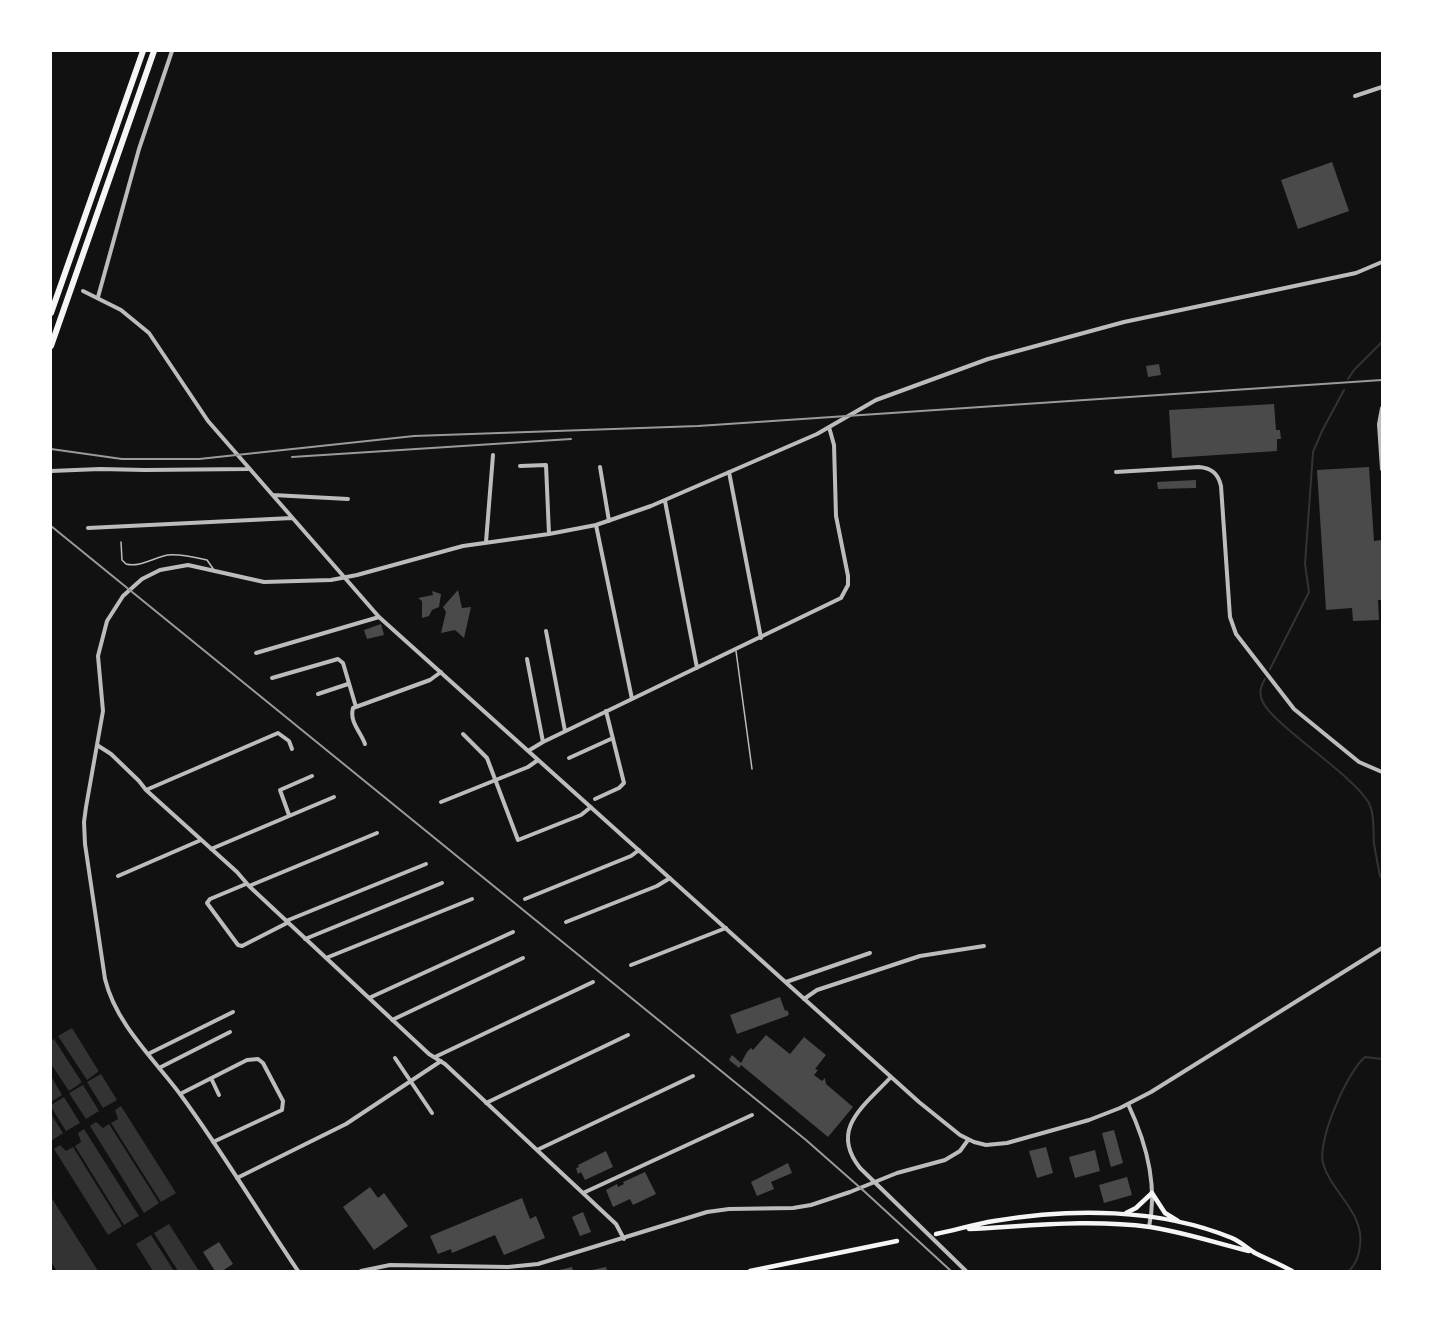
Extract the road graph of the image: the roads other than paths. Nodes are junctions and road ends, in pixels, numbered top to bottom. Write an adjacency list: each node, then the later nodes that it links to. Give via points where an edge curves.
1 (143, 51): 9 (highway)
2 (154, 51): 10 (highway)
3 (172, 51): 8 (street)
4 (1382, 87): 5 (street)
5 (1355, 96)
6 (1382, 262): 12 (street, via 1356,273 1145,317 1013,351 876,400)
7 (83, 291): 8 (street)
8 (98, 297): 16 (street, via 129,315 149,333 202,414)
9 (51, 314)
10 (51, 346)
11 (1382, 408): 17 (street)
12 (829, 428): 19 (street); 35 (street, via 834,445 836,516 848,585 834,603)
13 (493, 455): 30 (street)
14 (520, 466): 28 (street, via 546,465)
15 (600, 467): 25 (street)
16 (249, 469): 18 (street); 21 (street)
17 (1382, 469)
18 (51, 471)
19 (729, 472): 23 (street); 35 (street)
20 (1116, 472): 58 (street, via 1198,467 1219,477 1230,617 1236,634 1294,709 1359,762)
21 (272, 495): 22 (street); 24 (street)
22 (348, 499)
23 (665, 501): 25 (street); 39 (street)
24 (292, 518): 27 (street); 32 (street)
25 (609, 521): 26 (street)
26 (596, 525): 28 (street); 44 (street)
27 (88, 528)
28 (549, 534): 30 (street)
29 (121, 542): 31 (lane, via 122,560 126,564 184,555 207,560)
30 (486, 542): 32 (street)
31 (214, 570): 32 (street, via 272,583); 52 (street, via 188,565 160,570 138,582 113,609 98,656 104,703)
32 (344, 578): 33 (street)
33 (379, 617): 37 (street); 40 (street)
34 (546, 631): 47 (street)
35 (761, 638): 36 (street)
36 (735, 650): 39 (street); 57 (lane)
37 (256, 653)
38 (527, 659): 50 (street)
39 (697, 668): 44 (street)
40 (441, 672): 45 (street, via 430,680); 54 (street)
41 (272, 678): 42 (street, via 338,659 343,663)
42 (348, 684): 43 (street); 45 (street)
43 (318, 694)
44 (632, 699): 46 (street)
45 (356, 706): 51 (street, via 351,715)
46 (606, 711): 47 (street); 49 (street)
47 (565, 731): 50 (street)
48 (463, 734): 60 (street, via 485,755)
49 (613, 738): 55 (street); 63 (street, via 624,783)
50 (543, 742): 54 (street)
51 (365, 744)
52 (97, 745): 61 (street); 97 (street, via 84,835 105,979 120,1014)
53 (292, 749): 61 (street, via 289,741 278,733)
54 (528, 751): 56 (street)
55 (569, 758)
56 (538, 760): 60 (street); 65 (street)
57 (752, 769)
58 (1382, 772)
59 (312, 776): 66 (street, via 280,790)
60 (495, 780): 64 (street); 65 (street, via 518,840 581,815)
61 (146, 790): 68 (street)
62 (334, 797): 66 (street)
63 (595, 799)
64 (441, 802)
65 (591, 807): 70 (street)
66 (289, 815): 69 (street)
67 (377, 833): 75 (street)
68 (202, 840): 69 (street); 72 (street)
69 (212, 849): 75 (street)
70 (639, 850): 73 (street); 77 (street)
71 (426, 864): 79 (street)
72 (118, 876)
73 (670, 878): 78 (street); 80 (street)
74 (442, 883): 82 (street)
75 (247, 885): 79 (street); 79 (street, via 207,903 237,945)
76 (472, 899): 86 (street)
77 (525, 899)
78 (566, 921)
79 (287, 922): 82 (street)
80 (726, 928): 88 (street); 90 (street)
81 (513, 932): 91 (street)
82 (305, 939): 86 (street)
83 (984, 946): 92 (street, via 911,959 817,990)
84 (1382, 948): 109 (street)
85 (870, 952): 90 (street)
86 (326, 958): 91 (street)
87 (523, 958): 94 (street)
88 (631, 964)
89 (593, 982): 99 (street)
90 (786, 982): 92 (street)
91 (369, 998): 94 (street)
92 (804, 999): 103 (street)
93 (233, 1012): 97 (street)
94 (392, 1020): 99 (street)
95 (230, 1032): 101 (street)
96 (628, 1035): 108 (street)
97 (148, 1054): 101 (street)
98 (395, 1058): 105 (street)
99 (435, 1058): 100 (street)
100 (441, 1061): 105 (street); 108 (street)
101 (159, 1068): 106 (street)
102 (693, 1076): 114 (street)
103 (891, 1077): 112 (street); 130 (street, via 851,1123 848,1150 868,1177)
104 (211, 1078): 106 (street); 107 (street); 113 (street, via 247,1060 258,1059 284,1105 279,1113)
105 (410, 1082): 110 (street); 115 (street, via 340,1128)
106 (180, 1094): 113 (street)
107 (219, 1095)
108 (486, 1103): 114 (street)
109 (1128, 1104): 112 (street, via 1089,1120 1007,1143 987,1145); 117 (street, via 1140,1130)
110 (432, 1113)
111 (752, 1115): 116 (street)
112 (968, 1140): 124 (street, via 960,1151 945,1160 811,1205 718,1210)
113 (213, 1142): 115 (street)
114 (537, 1150): 116 (street)
115 (237, 1178): 127 (street)
116 (583, 1193): 124 (street, via 616,1224)
117 (1152, 1193): 118 (main road); 119 (street); 120 (main road, via 1165,1213)
118 (1123, 1214): 119 (main road); 122 (main road, via 1036,1216)
119 (1151, 1218): 120 (main road); 121 (street)
120 (1180, 1223): 126 (main road, via 1235,1239)
121 (1149, 1227): 122 (main road, via 1070,1223); 126 (main road)
122 (958, 1230): 123 (main road)
123 (936, 1234)
124 (624, 1239): 128 (street, via 530,1265 397,1265)
125 (897, 1241): 129 (main road)
126 (1254, 1252): 131 (main road)
127 (298, 1271)
128 (361, 1271)
129 (750, 1271)
130 (966, 1271)
131 (1292, 1271)

